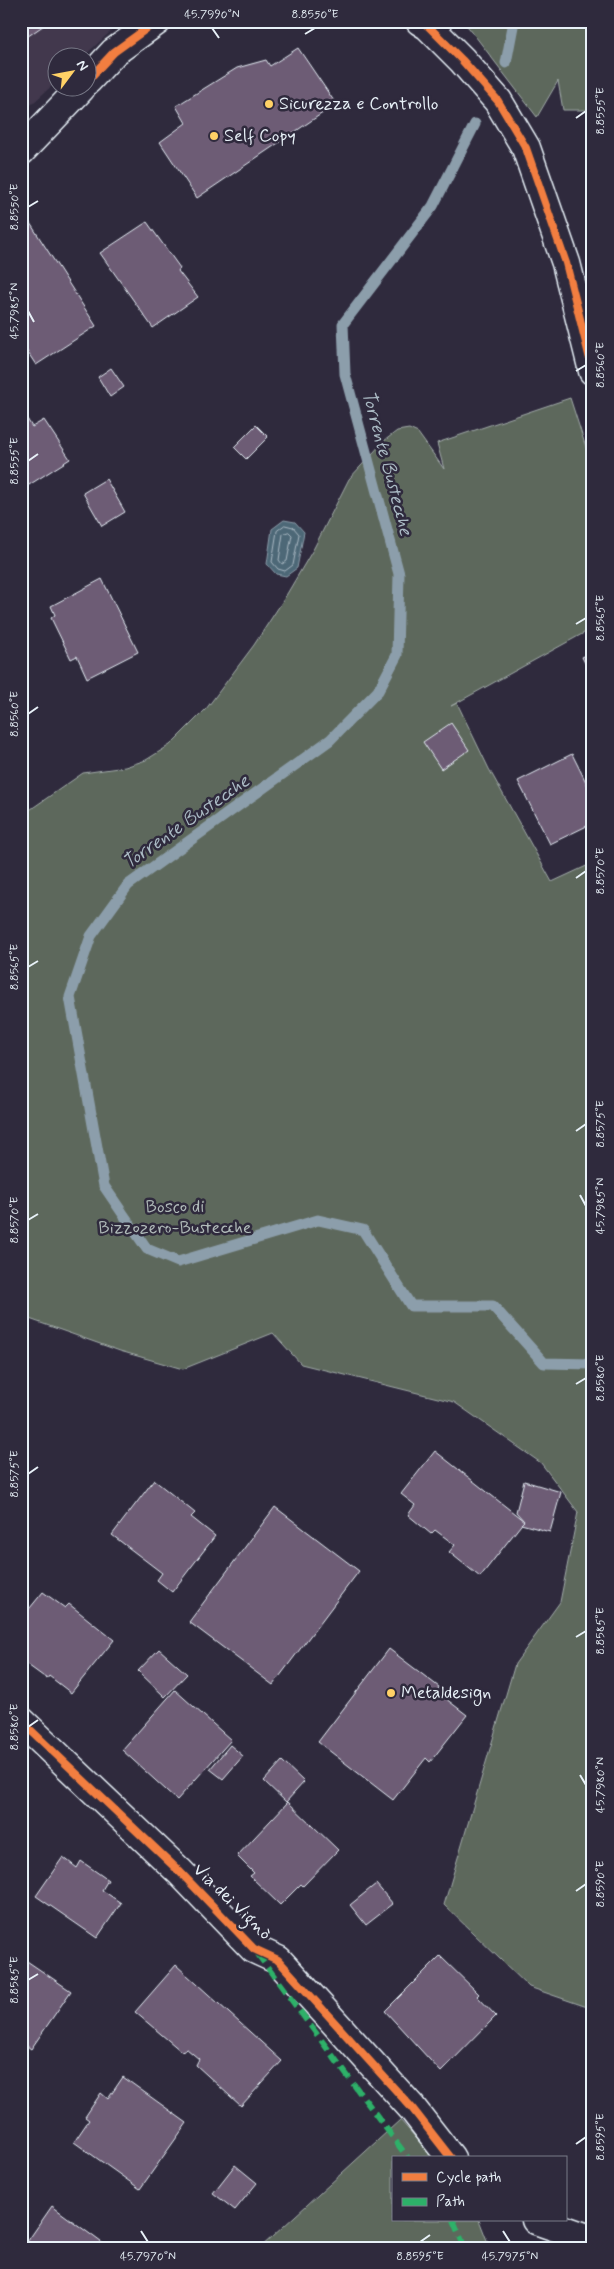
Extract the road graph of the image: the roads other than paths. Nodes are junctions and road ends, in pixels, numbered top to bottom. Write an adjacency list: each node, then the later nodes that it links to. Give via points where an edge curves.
1 (157, 21): 3 (street, via 114,52)
2 (420, 21): 6 (street, via 462,60 498,101 526,148 566,263)
3 (98, 69)
4 (71, 98): 5 (street)
5 (21, 151)
6 (593, 371)
7 (21, 1721): 8 (street, Via dei Vignò, via 180,1872 254,1949 278,1960 412,2108)
8 (449, 2156)
9 (542, 2222): 10 (street)
10 (593, 2240)

